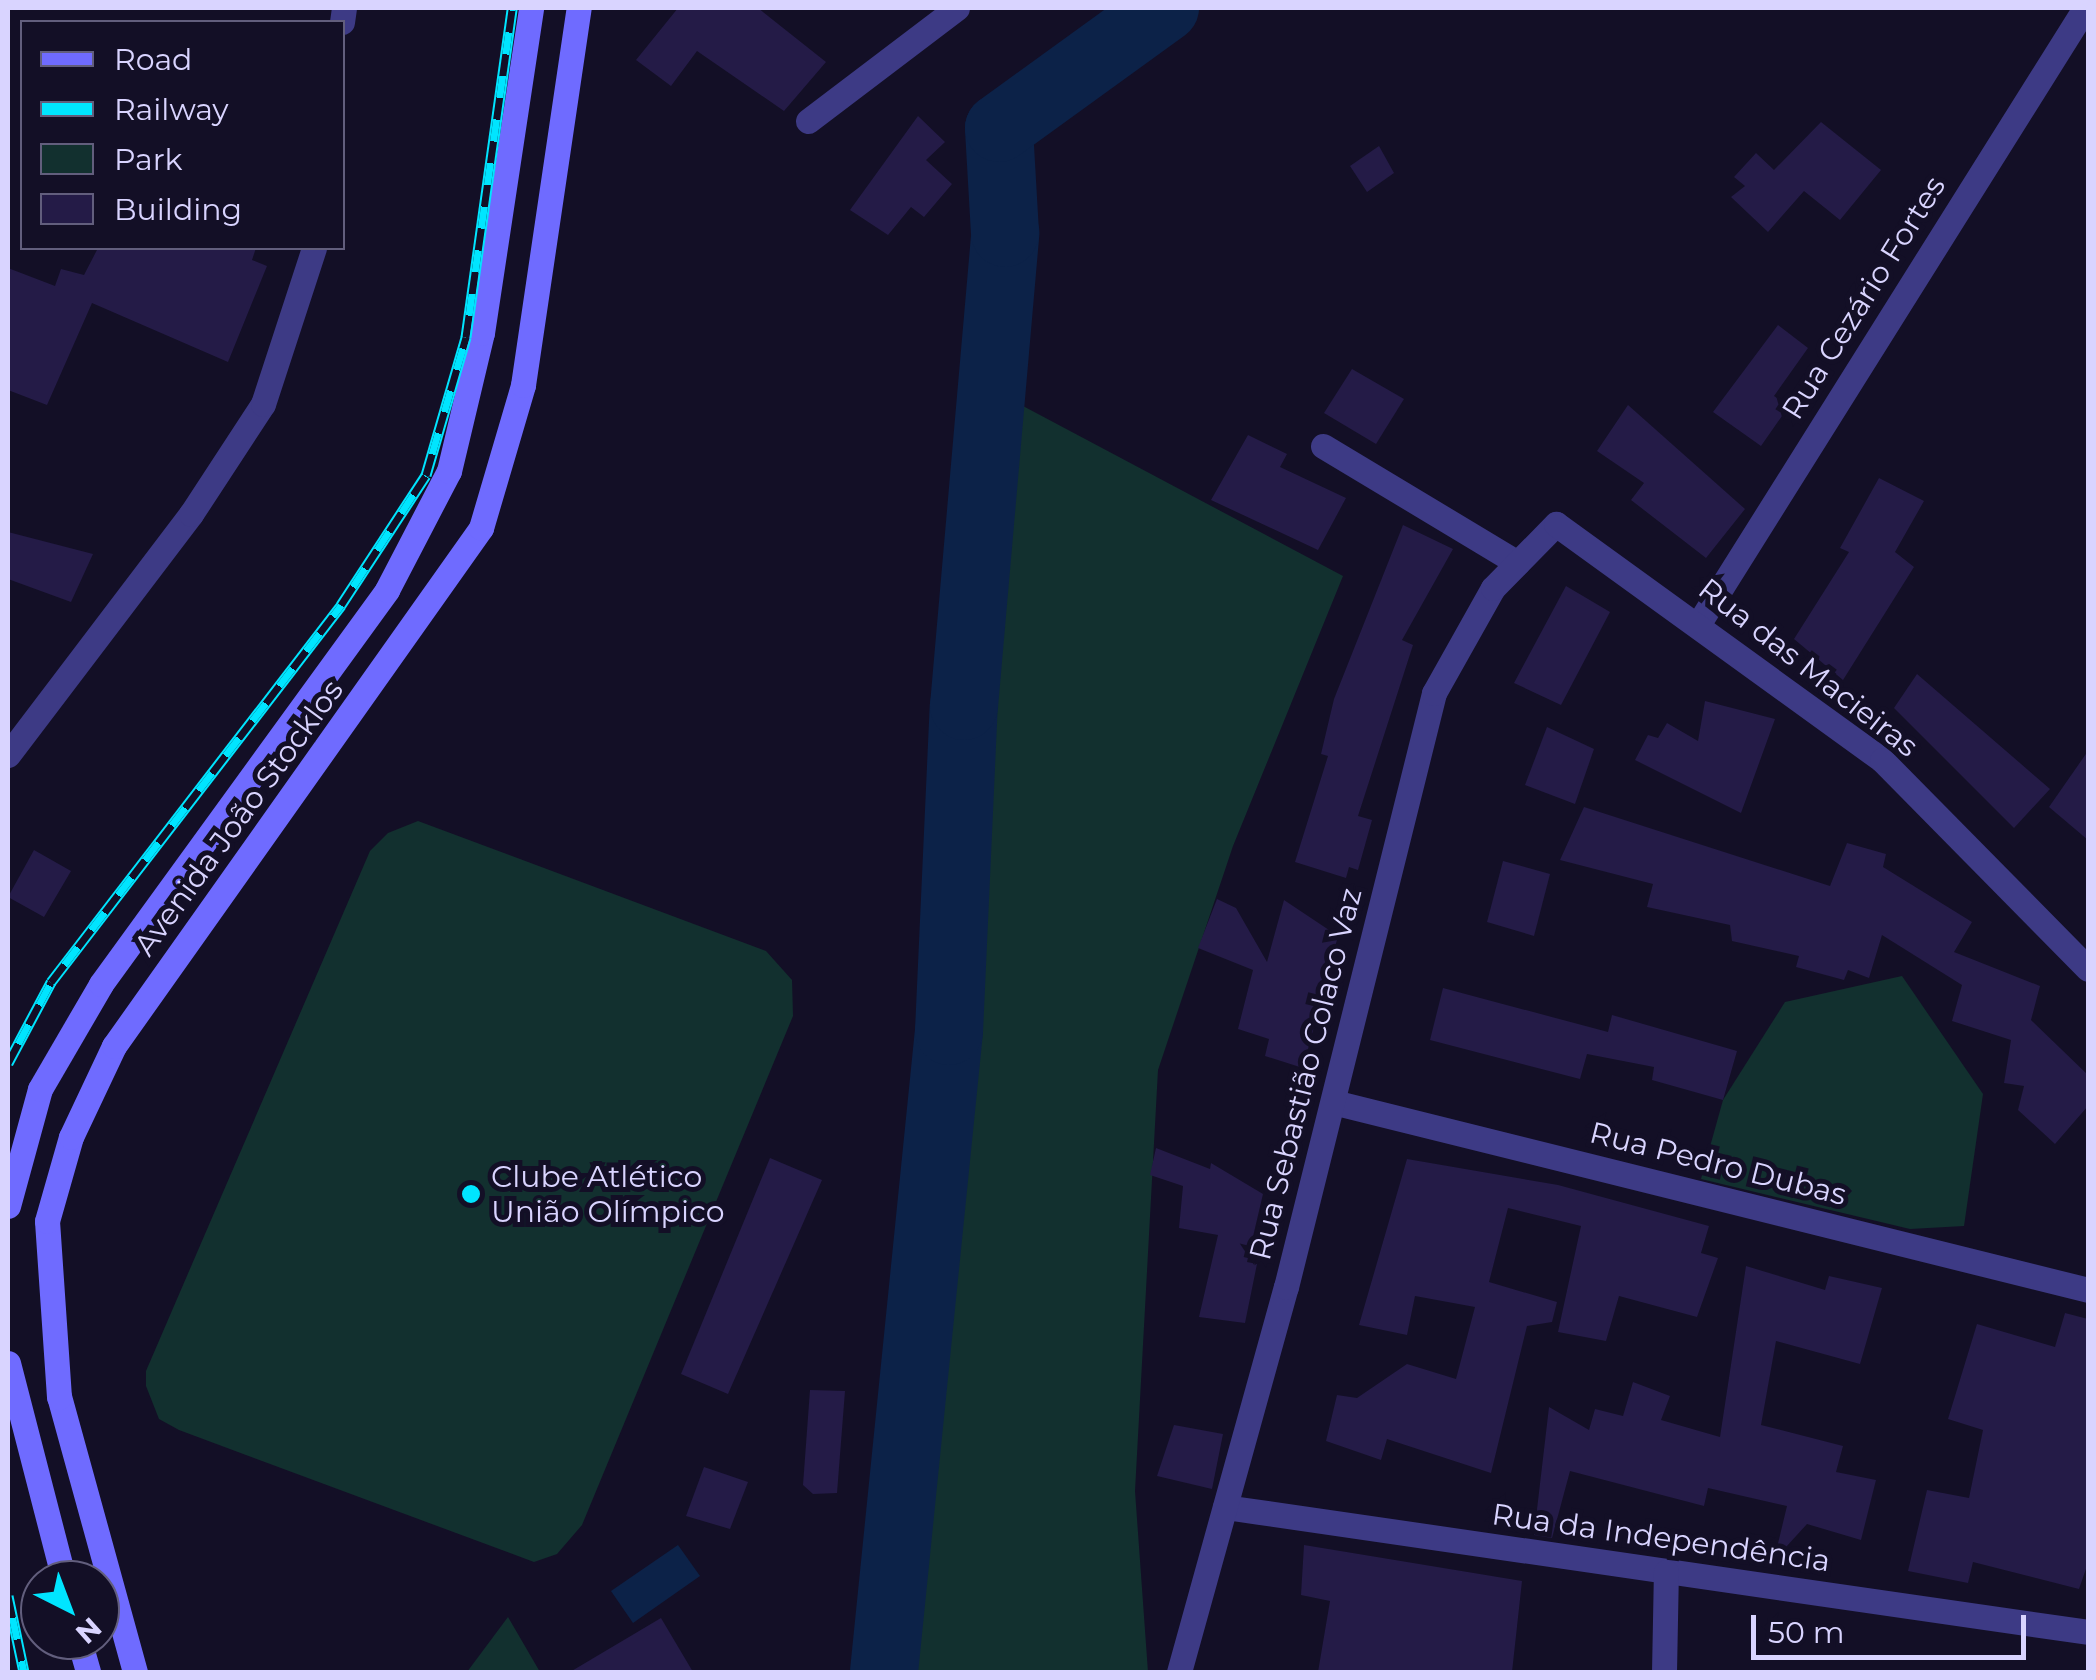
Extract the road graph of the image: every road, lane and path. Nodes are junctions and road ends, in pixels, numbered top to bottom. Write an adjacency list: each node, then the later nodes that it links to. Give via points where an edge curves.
1 (530, 8): 14 (main road, Avenida João Stocklos, via 482,333 449,471 387,590 101,984 40,1089)
2 (578, 8): 21 (main road, Avenida João Stocklos, via 523,385 481,528 114,1046 71,1138 47,1220 59,1397)
3 (956, 8): 5 (street)
4 (2084, 8): 10 (street, Rua Cezário Fortes)
5 (808, 121)
6 (313, 250): 11 (street, via 263,404 191,514)
7 (1324, 446): 9 (street)
8 (1556, 524): 9 (street, Rua Sebastião Colaco Vaz); 10 (street, Rua das Macieiras)
9 (1518, 563): 13 (street, Rua Sebastião Colaco Vaz, via 1493,588 1434,693)
10 (1700, 623): 12 (street, Rua das Macieiras, via 1882,760)
11 (8, 755)
12 (2088, 968)
13 (1333, 1102): 15 (street, Rua Pedro Dubas); 17 (street, Rua Sebastião Colaco Vaz)
14 (8, 1206)
15 (2088, 1290)
16 (8, 1363): 18 (main road)
17 (1225, 1506): 19 (street, Rua da Independência); 22 (street, Rua Sebastião Colaco Vaz)
18 (59, 1560)
19 (1666, 1572): 20 (street, Rua da Independência); 23 (street)
20 (2088, 1632)
21 (135, 1672)
22 (1180, 1672)
23 (1664, 1672)

